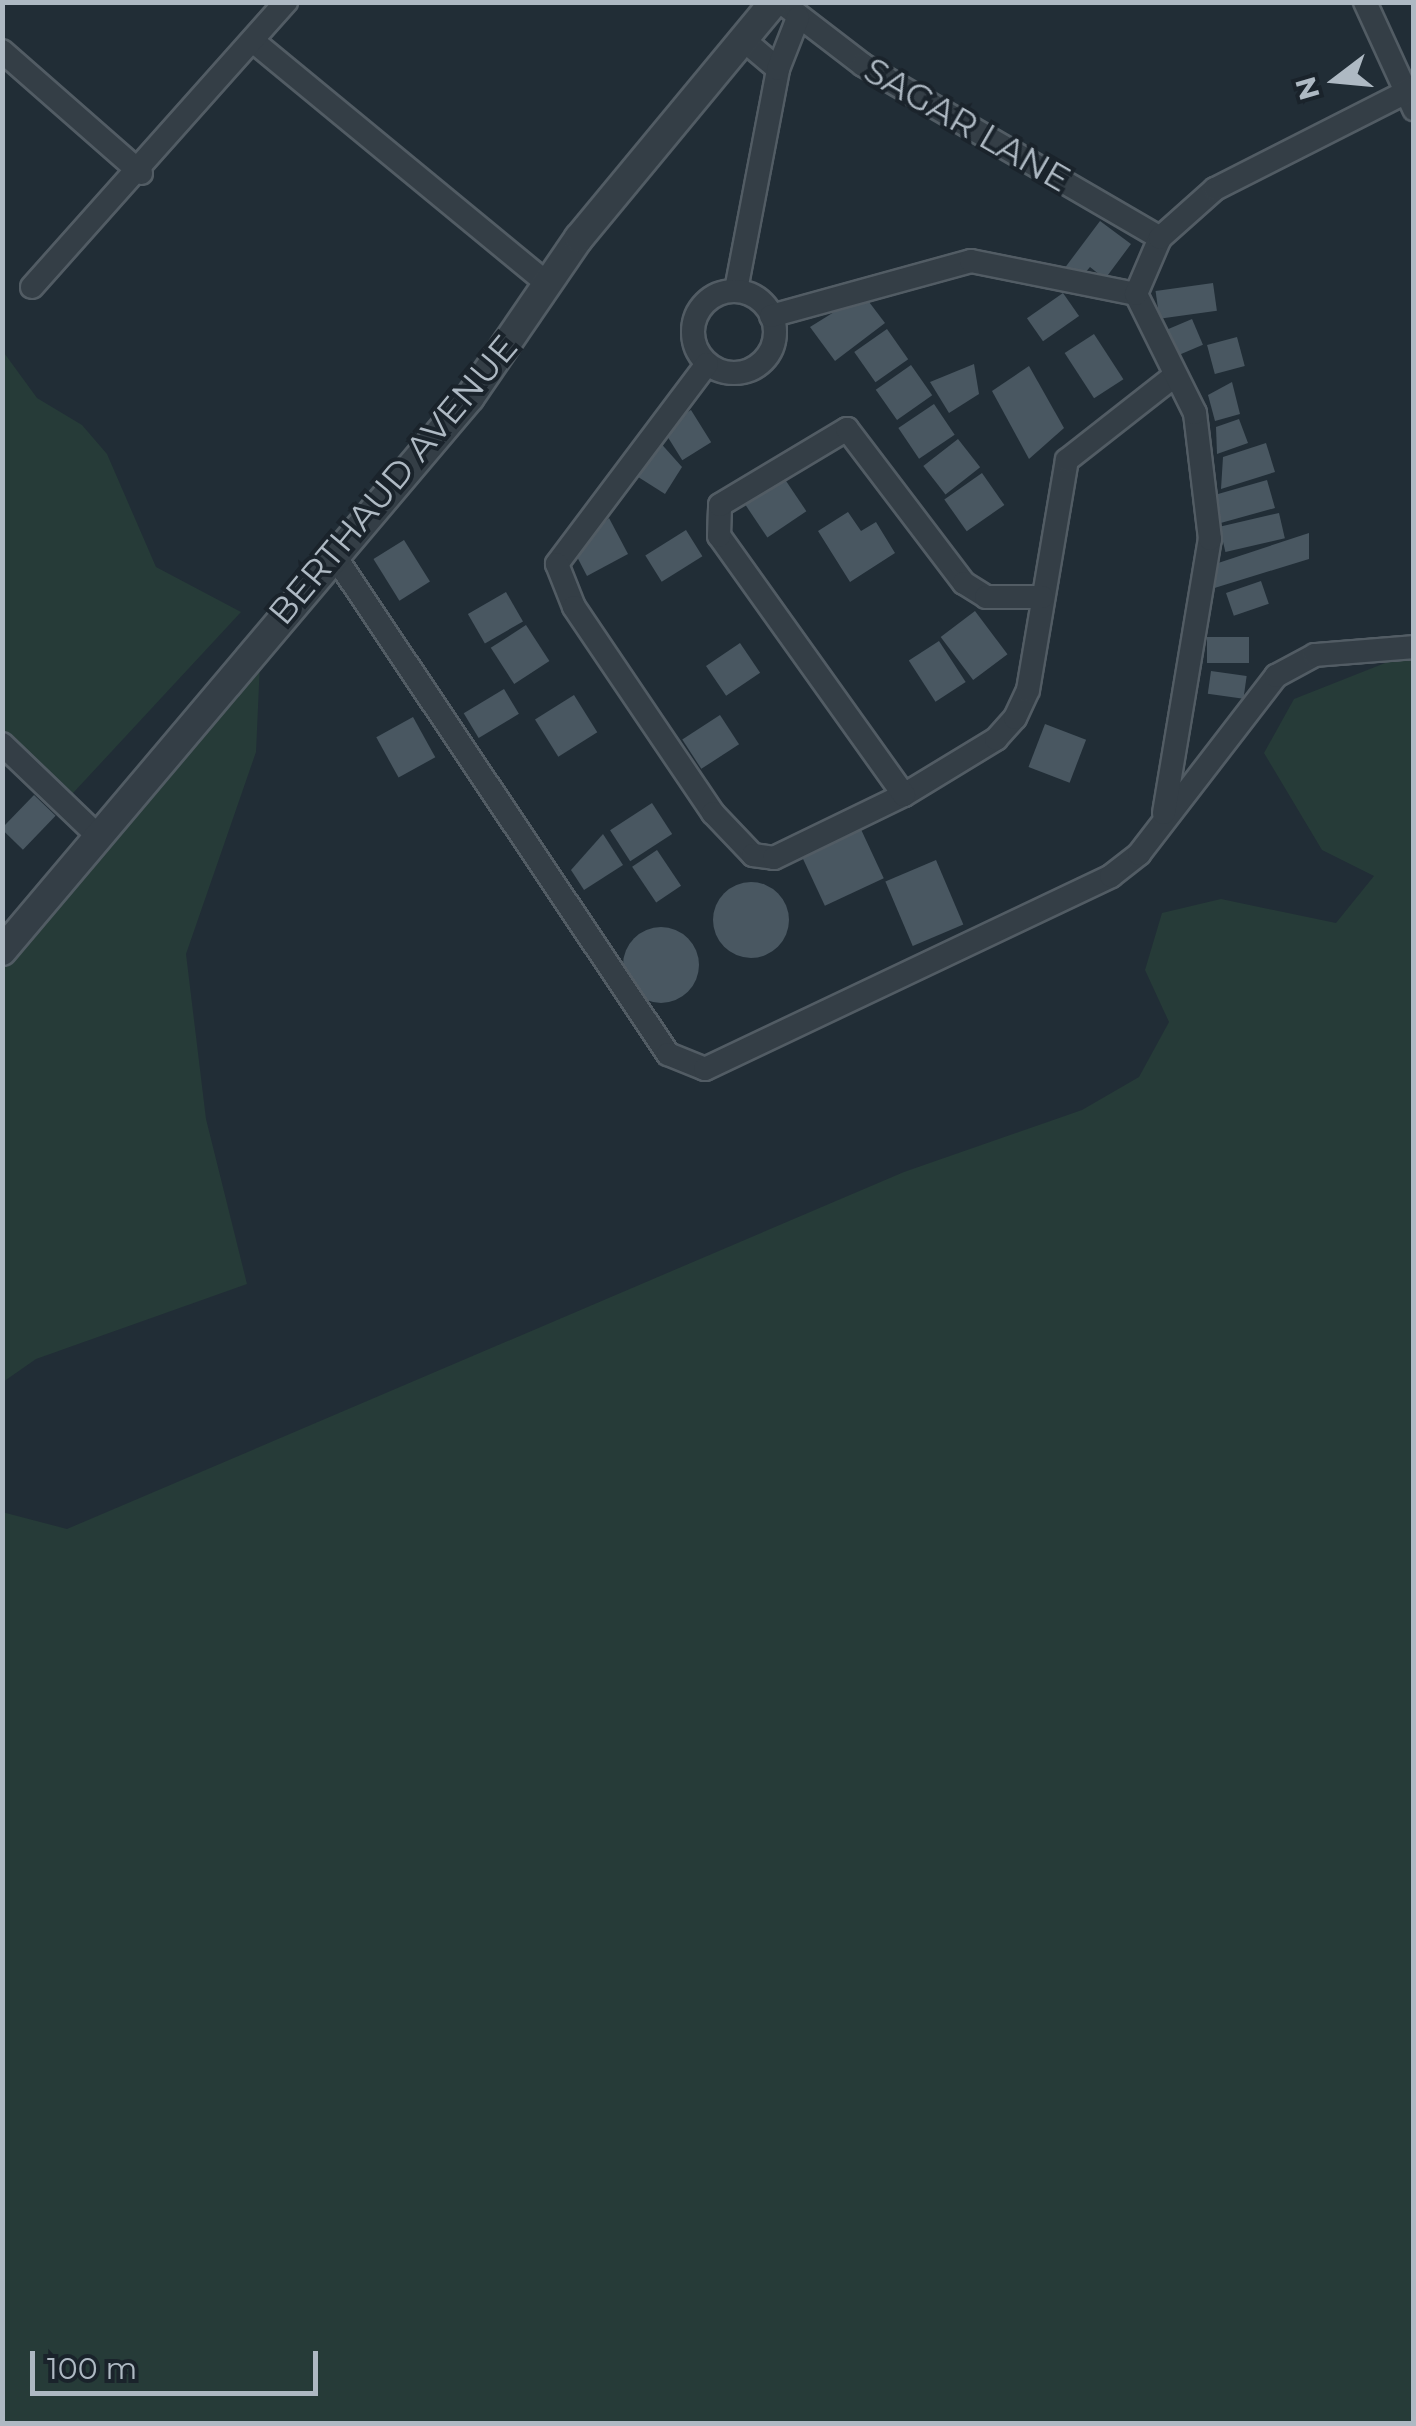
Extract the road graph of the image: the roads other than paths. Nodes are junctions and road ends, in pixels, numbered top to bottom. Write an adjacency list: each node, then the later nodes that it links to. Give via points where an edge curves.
1 (286, 2): 4 (street)
2 (1364, 2): 8 (street)
3 (784, 8): 5 (street, BERTHAUD AVENUE); 7 (street); 10 (street, SAGAR LANE)
4 (253, 41): 9 (street); 11 (street)
5 (745, 41): 7 (street); 11 (street, BERTHAUD AVENUE)
6 (2, 52): 9 (street)
7 (778, 69): 13 (street)
8 (1411, 97): 10 (street, via 1214,189)
9 (141, 172): 12 (street)
10 (1160, 238): 14 (street)
11 (548, 284): 18 (street, BERTHAUD AVENUE, via 508,348)
12 (32, 287)
13 (736, 290): 15 (street); 16 (street, via 711,297 695,317 694,342)
14 (1136, 294): 15 (street, via 971,261); 17 (street)
15 (772, 316): 16 (street, via 770,352 753,369)
16 (708, 364): 22 (street, via 561,550 562,584 712,813 753,855 774,858)
17 (1174, 376): 19 (street, via 1067,460); 23 (street, via 1206,454 1210,539 1193,681)
18 (336, 558): 23 (street, via 668,1054 686,1067 705,1069 1111,876); 24 (street, BERTHAUD AVENUE)
19 (1042, 597): 22 (street, via 1015,718 996,740); 22 (street, via 986,597 964,583 847,430 720,505 719,536)
20 (1414, 647): 23 (street, via 1315,654 1276,676)
21 (2, 744): 24 (street)
22 (904, 795)
23 (1161, 825)
24 (97, 834): 25 (street, BERTHAUD AVENUE)
25 (2, 951)

